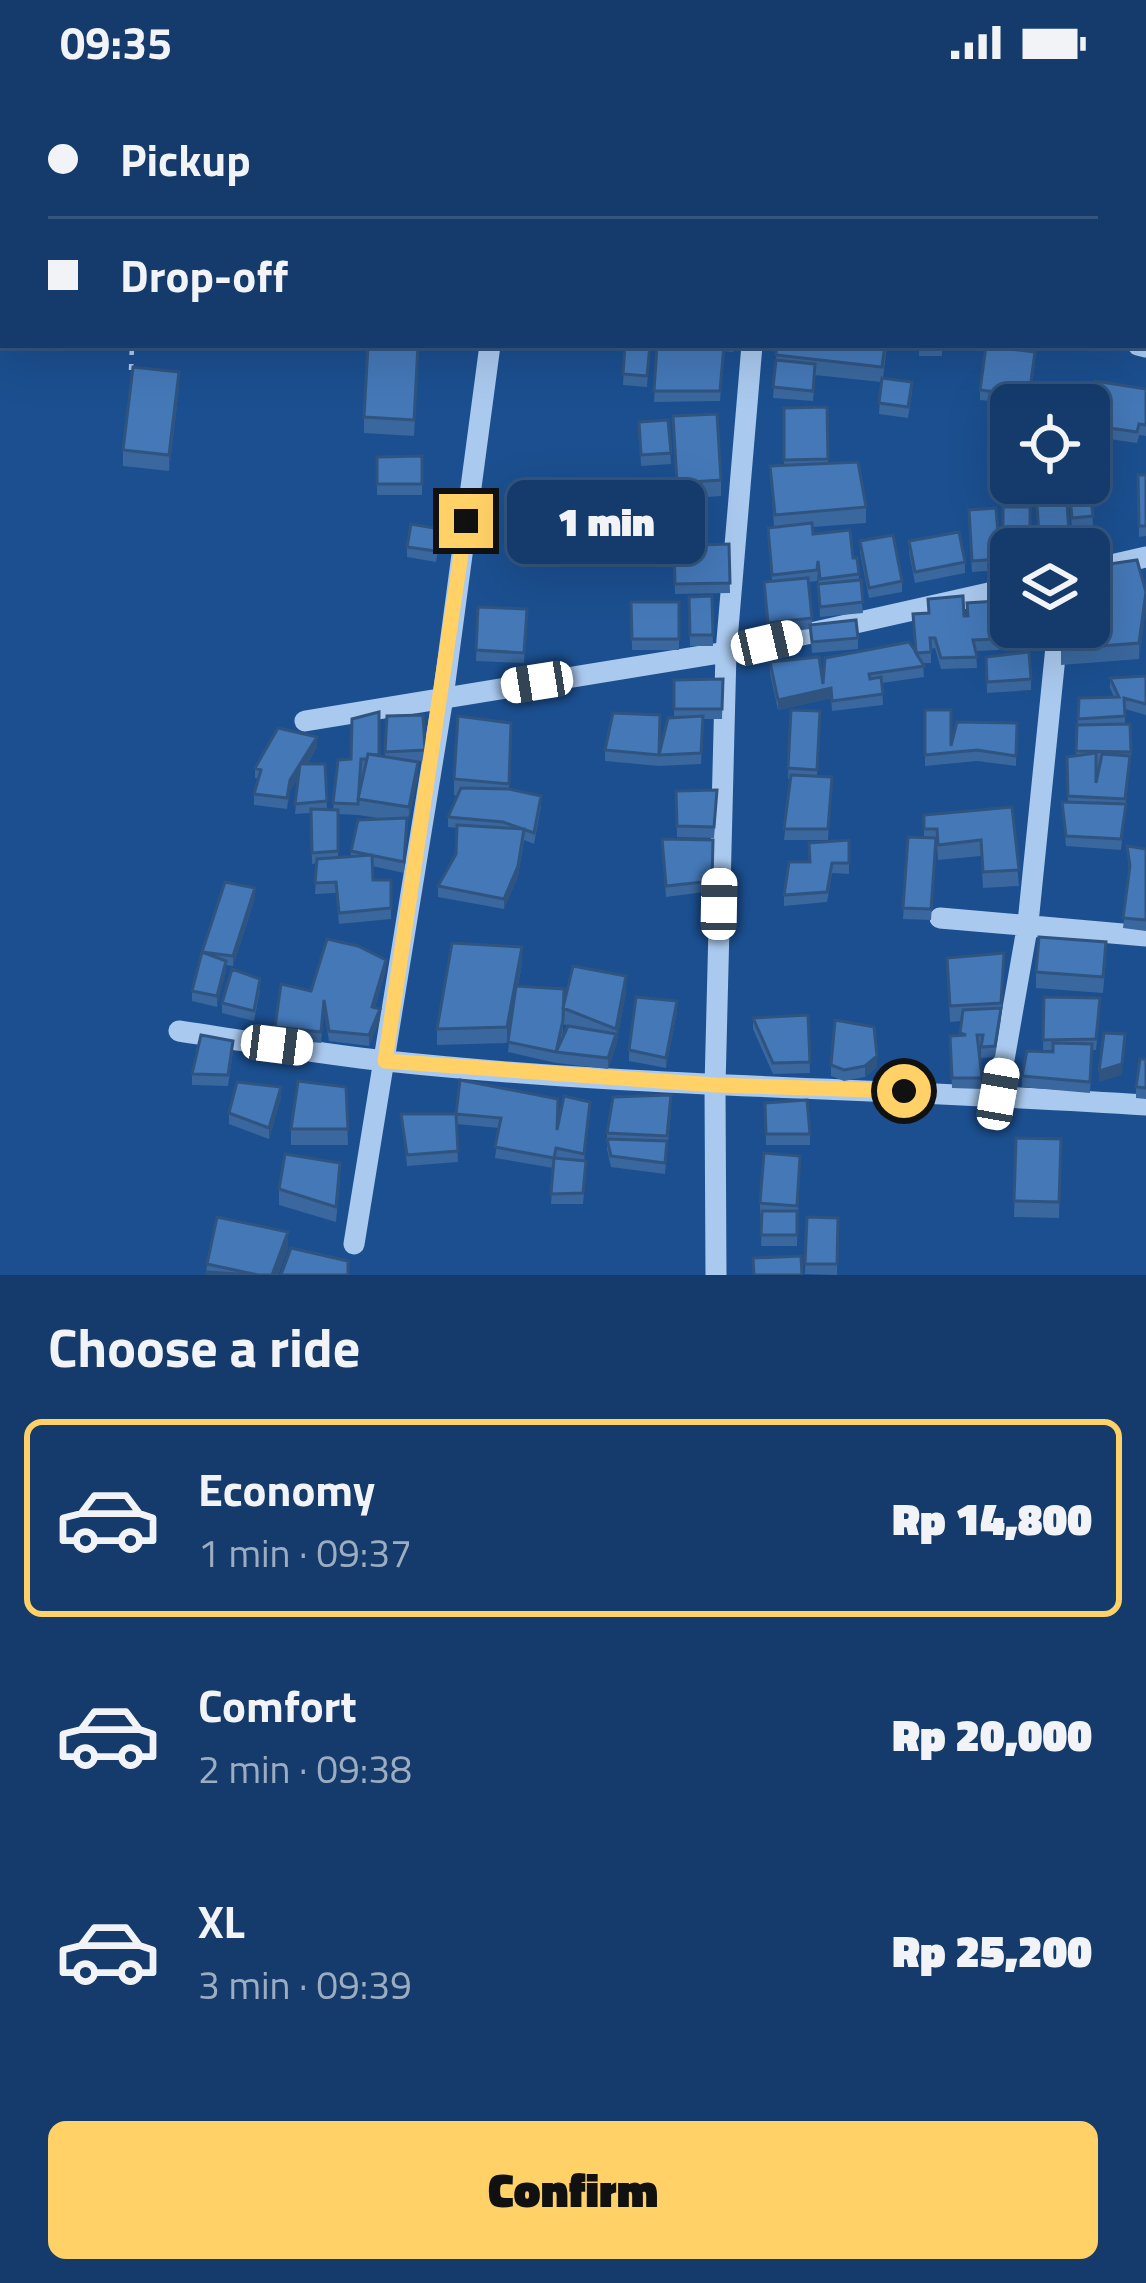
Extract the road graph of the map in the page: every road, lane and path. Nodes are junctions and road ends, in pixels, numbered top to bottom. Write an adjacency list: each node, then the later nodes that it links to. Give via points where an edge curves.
1 (132, 348): 4 (path)
2 (490, 348): 10 (street)
3 (752, 348): 9 (street)
4 (131, 370)
5 (1146, 556): 6 (street)
6 (1110, 565)
7 (990, 592): 9 (street)
8 (1056, 648): 13 (street)
9 (726, 652): 10 (street); 17 (street)
10 (443, 698): 11 (street); 16 (street)
11 (305, 721)
12 (940, 917): 13 (street)
13 (1028, 922): 14 (street); 18 (street)
14 (1146, 936)
15 (179, 1031): 16 (street)
16 (385, 1061): 17 (street); 20 (street)
17 (715, 1085): 18 (street); 21 (street)
18 (998, 1094): 19 (street)
19 (1146, 1106)
20 (354, 1244)
21 (716, 1275)

